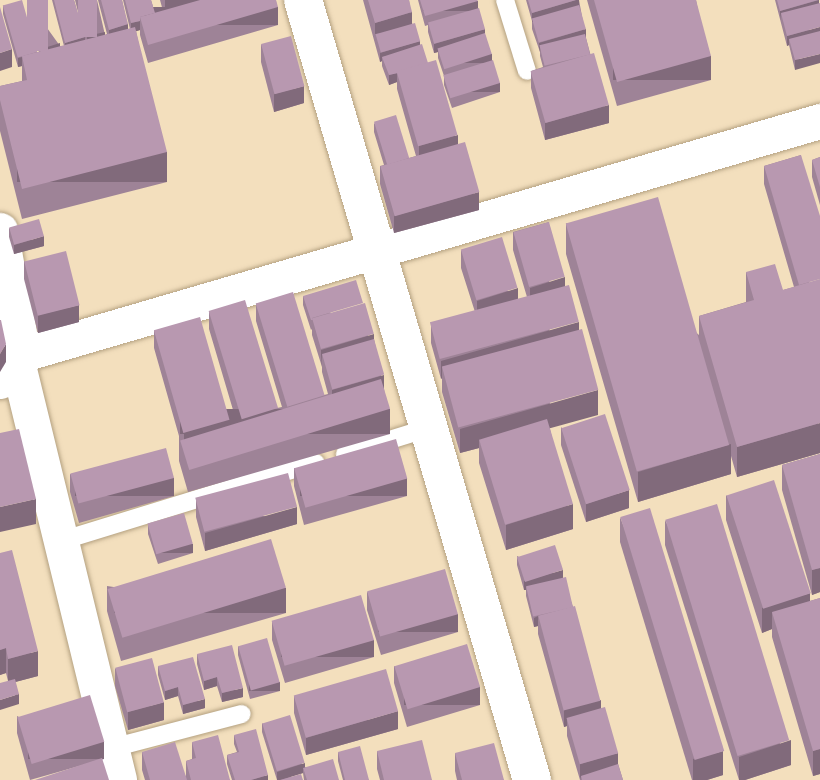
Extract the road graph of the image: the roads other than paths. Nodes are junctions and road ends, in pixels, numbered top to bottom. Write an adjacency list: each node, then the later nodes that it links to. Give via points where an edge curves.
1 (303, 0): 6 (street)
2 (505, 0): 3 (lane)
3 (527, 71)
4 (820, 121): 6 (street)
5 (0, 230): 7 (street)
6 (377, 254): 7 (street); 8 (street)
7 (14, 365): 9 (street)
8 (428, 428): 9 (lane); 12 (street)
9 (64, 540): 11 (street)
10 (242, 715): 11 (lane)
11 (116, 764)
12 (532, 780)

